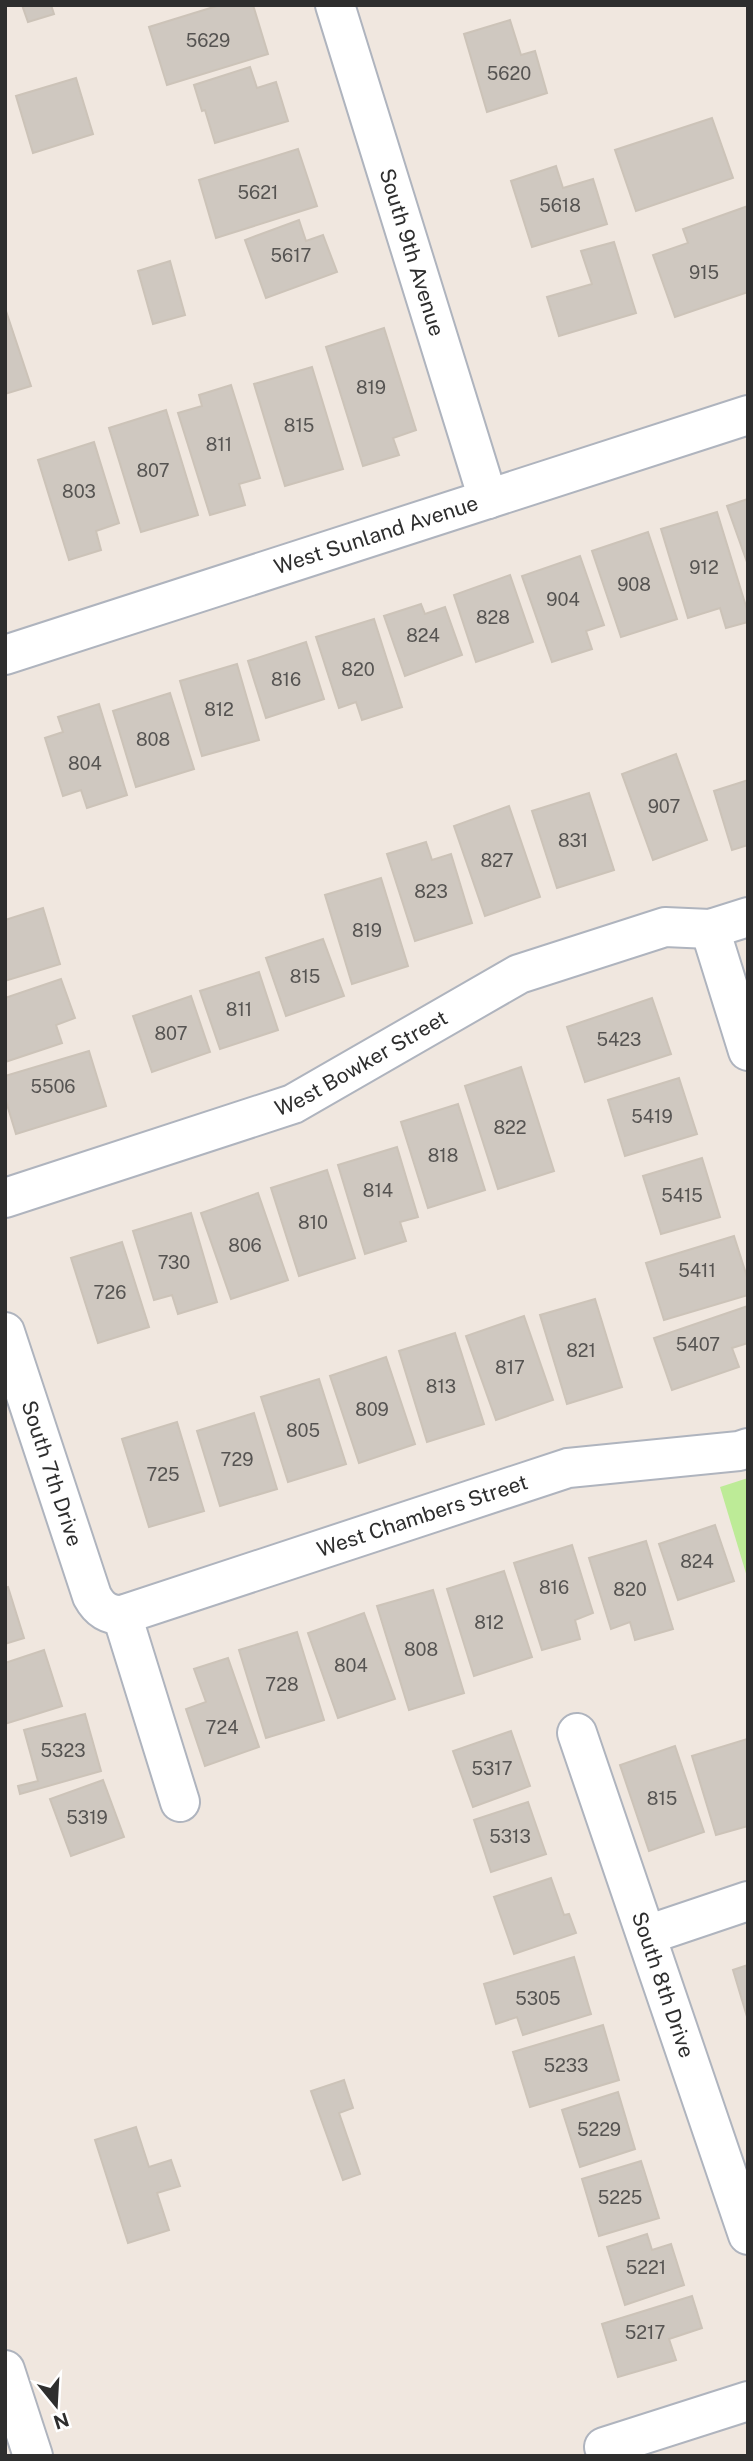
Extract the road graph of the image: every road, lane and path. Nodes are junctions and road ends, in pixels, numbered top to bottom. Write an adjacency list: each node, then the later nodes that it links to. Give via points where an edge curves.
1 (335, 5): 3 (street, South 9th Avenue)
2 (748, 415): 3 (street, West Sunland Avenue)
3 (488, 499): 4 (street, West Sunland Avenue)
4 (5, 654)
5 (748, 917): 6 (street)
6 (710, 929): 7 (street); 8 (street, West Bowker Street, via 665,927 519,974 293,1104)
7 (748, 1051)
8 (5, 1198)
9 (5, 1332): 11 (street, South 7th Drive, via 92,1596)
10 (748, 1448): 11 (street, West Chambers Street, via 568,1468)
11 (113, 1613): 13 (street, South 7th Drive)
12 (577, 1733): 15 (street, South 8th Drive)
13 (180, 1802)
14 (748, 1901): 15 (street)
15 (647, 1935): 16 (street, South 8th Drive)
16 (748, 2235)
17 (5, 2370): 20 (street)
18 (748, 2401): 19 (street)
19 (604, 2447)
20 (33, 2456)

